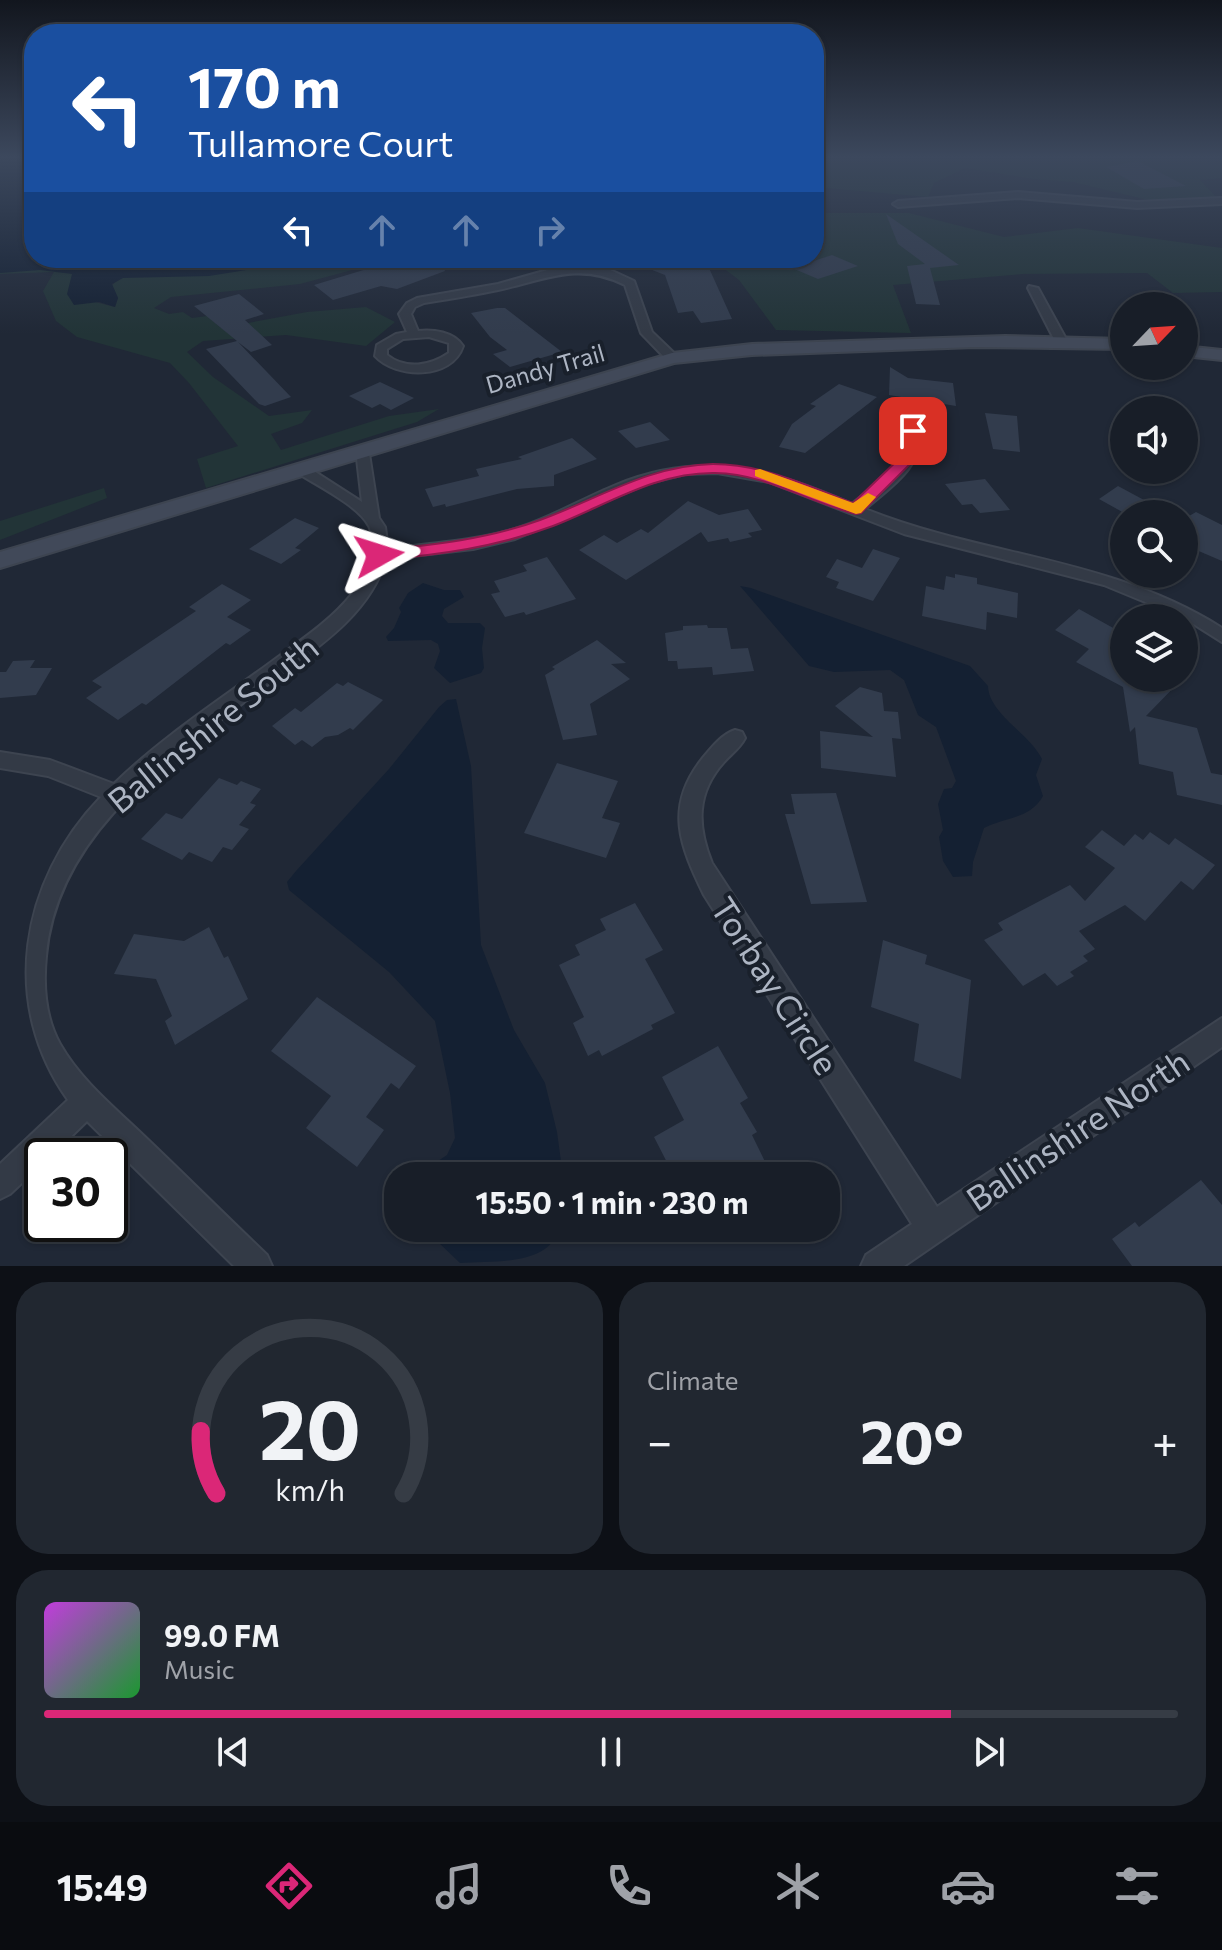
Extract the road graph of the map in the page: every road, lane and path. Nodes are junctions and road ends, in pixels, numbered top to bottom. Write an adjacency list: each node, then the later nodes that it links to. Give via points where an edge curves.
1 (565, 268): 4 (street, via 499,287 421,300 405,314)
2 (602, 268): 9 (street, via 630,283 647,333)
3 (1033, 288): 5 (street)
4 (413, 333): 4 (street, via 449,337 456,352 421,368 383,359 380,351 386,343)
5 (1060, 339): 6 (street, Dandy Trail); 9 (street, Dandy Trail, via 746,349)
6 (1110, 343)
7 (1198, 352): 8 (street)
8 (1222, 355)
9 (672, 358): 11 (street, Dandy Trail)
10 (912, 429): 13 (street, via 910,457)
11 (363, 450): 12 (street, Dandy Trail); 14 (street)
12 (301, 469): 14 (street); 16 (street, Dandy Trail)
13 (856, 509): 15 (street, via 760,473 689,470 641,481 503,537); 17 (street, via 906,530 1114,580 1179,607)
14 (372, 516): 15 (street, via 379,530)
15 (379, 555): 20 (street, Ballinshire South, via 364,589 333,624)
16 (0, 560)
17 (1222, 636)
18 (735, 738): 24 (street, Torbay Circle, via 711,758 690,800 693,852)
19 (0, 760): 20 (street, via 50,768)
20 (118, 795): 22 (street, Ballinshire South, via 79,839 50,889 31,970 42,1037 54,1062)
21 (1222, 1031): 24 (street, Ballinshire North)
22 (88, 1101): 23 (street); 25 (street, Ballinshire South)
23 (0, 1184)
24 (932, 1227): 26 (street)
25 (256, 1266)
26 (877, 1266)

